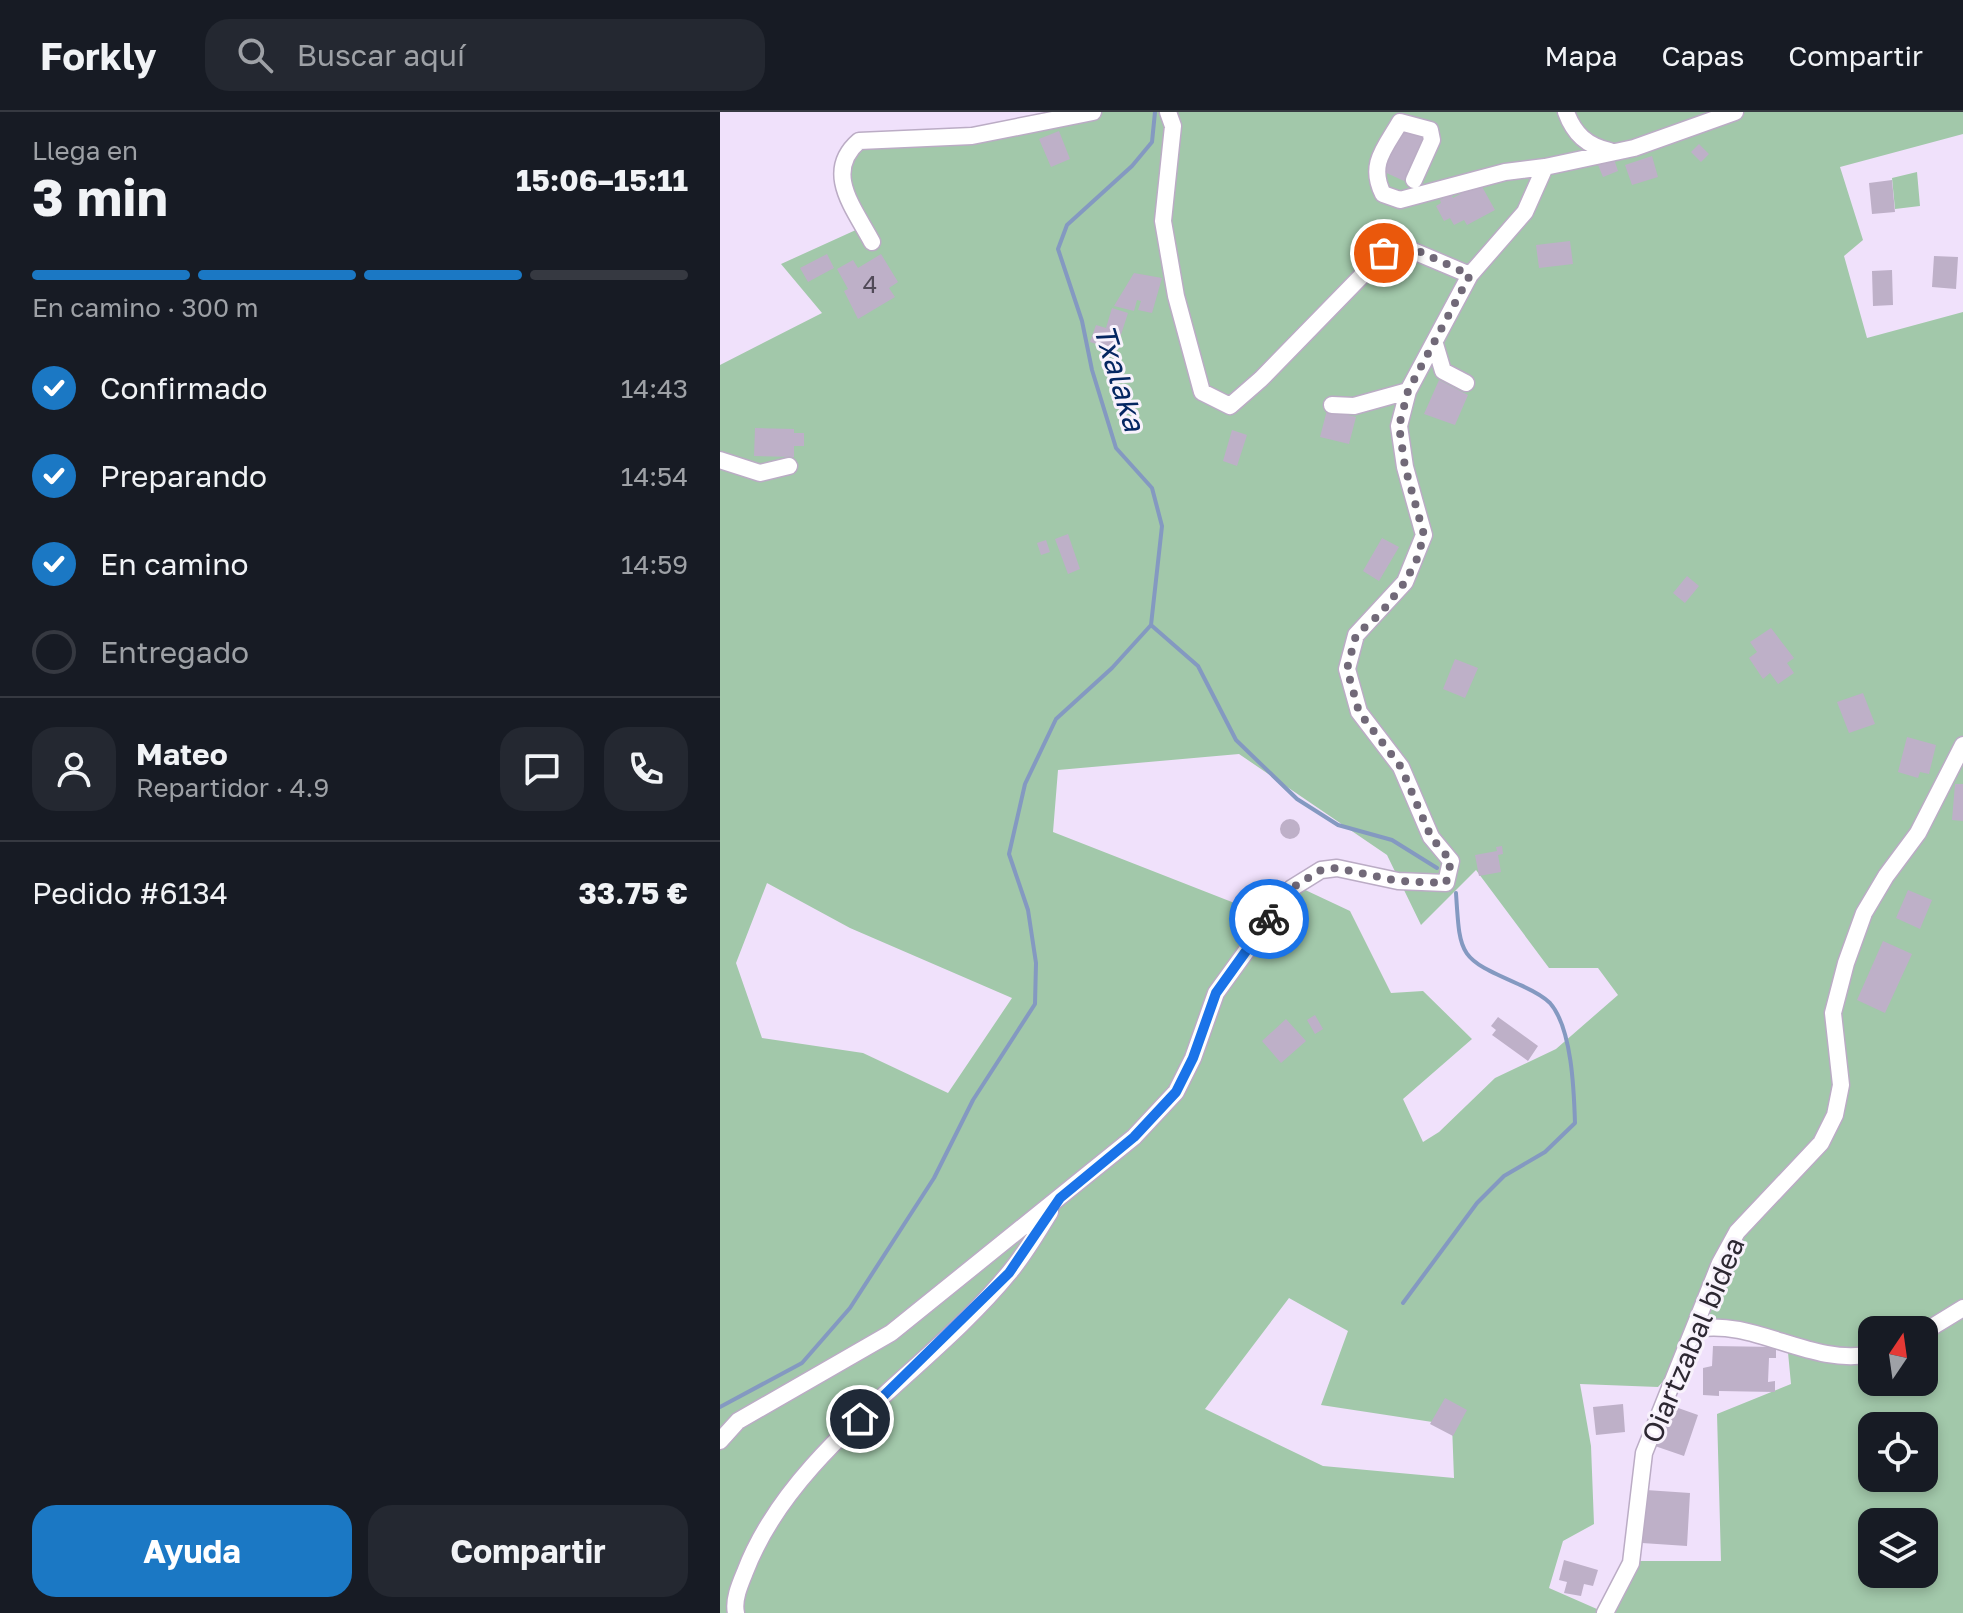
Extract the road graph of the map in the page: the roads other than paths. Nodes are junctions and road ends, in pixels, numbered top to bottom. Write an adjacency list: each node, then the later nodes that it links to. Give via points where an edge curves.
1 (1093, 112): 8 (street, via 972,136 859,141 840,169)
2 (1168, 112): 9 (street, via 1173,126 1163,221 1176,296 1202,392 1220,404 1230,406 1261,379 1384,253 1399,245)
3 (1566, 112): 5 (street, via 1582,138)
4 (1735, 112): 5 (street)
5 (1612, 152): 6 (street)
6 (1545, 167): 7 (street, via 1505,172 1400,200 1383,194 1374,176 1400,122 1430,130 1432,140); 9 (street, via 1525,212)
7 (1414, 180)
8 (872, 242)
9 (1470, 275): 10 (street)
10 (1435, 344): 11 (street, via 1443,371); 12 (street)
11 (1466, 383)
12 (1408, 391): 13 (street, via 1354,406); 17 (street, via 1399,426 1424,535 1405,582 1356,635 1347,669 1359,712 1401,767 1431,837 1451,861 1446,883 1398,881 1337,868 1321,870 1292,888 1216,993 1176,1092 1134,1137)
13 (1332, 405)
14 (720, 460): 15 (street, via 760,473)
15 (789, 466)
16 (1963, 745): 20 (street, Oiartzabal bidea, via 1918,833 1864,913 1846,963 1833,1013 1841,1085 1835,1115 1821,1143 1737,1232)
17 (1060, 1198): 22 (street, via 891,1333 738,1421); 23 (street, via 1009,1273 892,1384 793,1491 755,1546)
18 (1963, 1308): 19 (street)
19 (1938, 1323)
20 (1696, 1329): 21 (street, via 1740,1333 1837,1357); 24 (street, Oiartzabal bidea, via 1644,1453 1631,1563)
21 (1858, 1355)
22 (720, 1441)
23 (736, 1613)
24 (1605, 1613)

